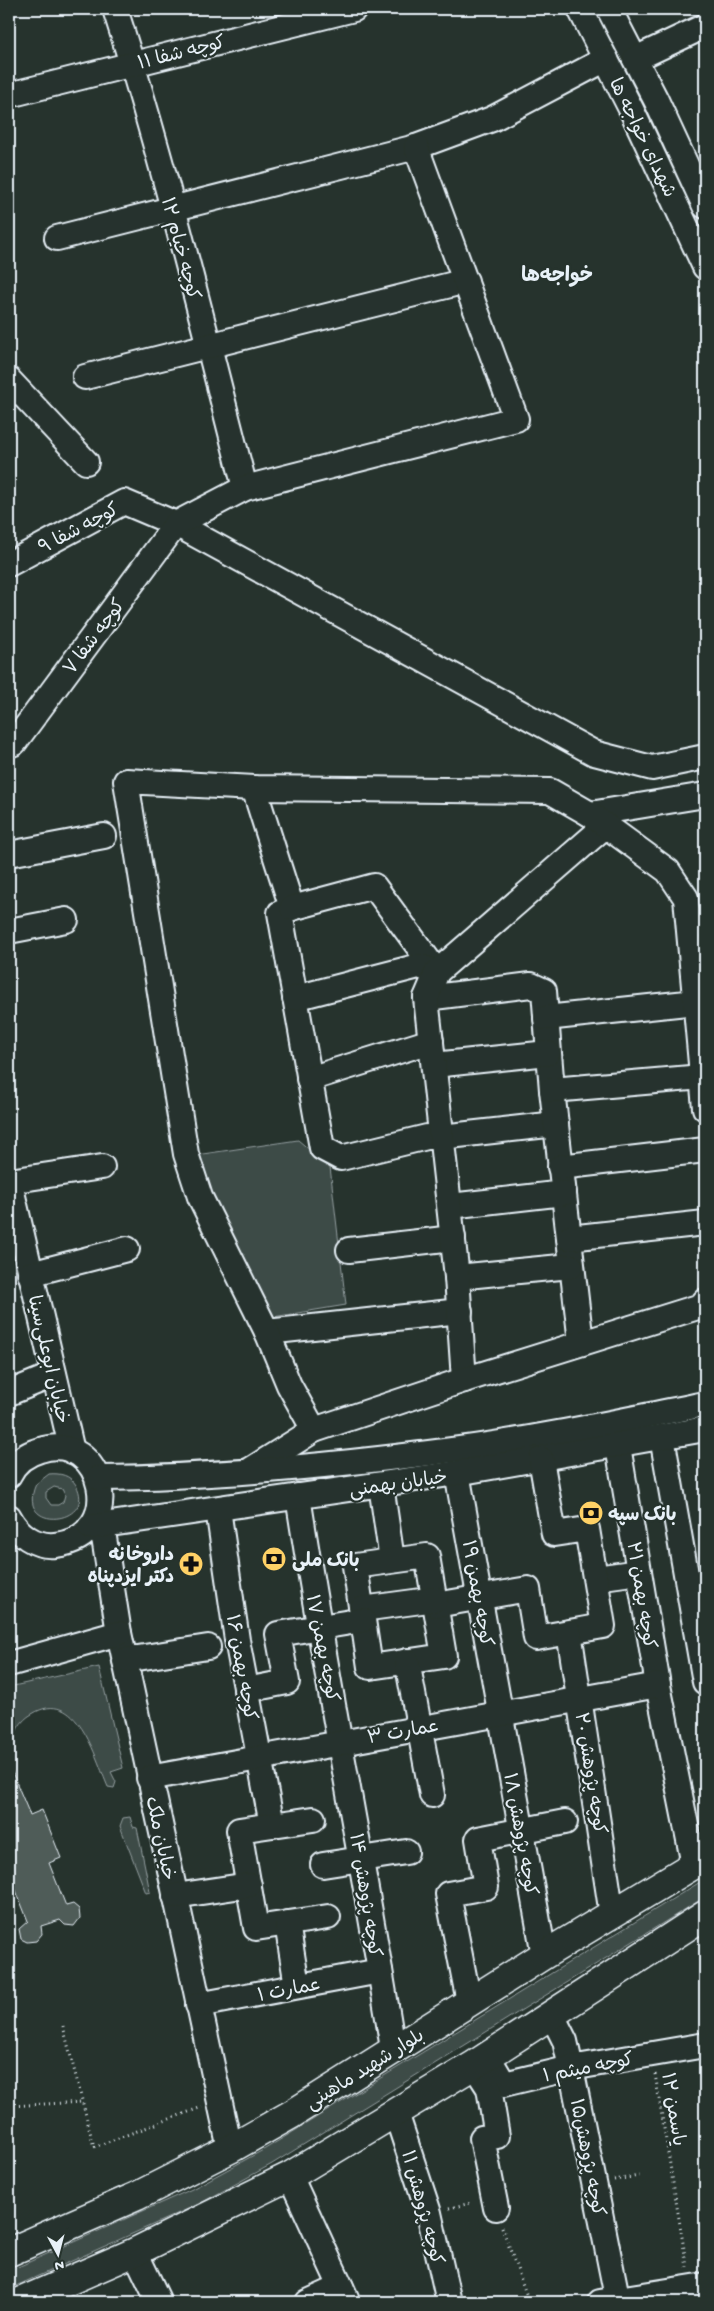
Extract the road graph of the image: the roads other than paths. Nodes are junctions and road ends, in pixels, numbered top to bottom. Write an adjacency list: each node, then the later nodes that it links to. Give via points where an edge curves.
1 (115, 9): 8 (street, کوچه خیام ۱۲)
2 (354, 9): 8 (street, کوچه شفا ۱۱)
3 (580, 9): 6 (street, شهدای خواجه ها)
4 (609, 9): 7 (street, شهدای خواجه ها)
5 (705, 26): 7 (street)
6 (606, 59): 10 (street, via 492,119); 14 (street, شهدای خواجه ها)
7 (634, 59): 11 (street, شهدای خواجه ها)
8 (132, 63): 9 (street, کوچه شفا ۱۱); 12 (street, کوچه خیام ۱۲)
9 (9, 95)
10 (416, 147): 12 (street); 15 (street)
11 (703, 195)
12 (172, 210): 13 (street); 16 (street, کوچه خیام ۱۲)
13 (57, 238)
14 (705, 267)
15 (466, 281): 16 (street); 20 (street, via 516,419)
16 (209, 345): 17 (street); 20 (street, کوچه خیام ۱۲)
17 (85, 377)
18 (9, 380): 19 (street)
19 (86, 462)
20 (245, 488): 21 (street)
21 (176, 524): 22 (street, کوچه شفا ۹, via 124,502); 23 (street, کوچه شفا ۷, via 14,743); 24 (street, via 594,753 652,768)
22 (9, 564)
23 (9, 745)
24 (705, 757)
25 (254, 788): 27 (street, via 550,791); 30 (street); 64 (street, via 126,781 186,1154 200,1196)
26 (705, 795): 27 (street)
27 (598, 820): 33 (street); 36 (street, via 668,871 686,898)
28 (104, 836): 29 (street)
29 (9, 854)
30 (292, 908): 33 (street, via 374,886); 34 (street, via 280,913)
31 (66, 920): 32 (street)
32 (9, 931)
33 (437, 972): 34 (street, via 420,966); 35 (street)
34 (295, 998): 42 (street)
35 (426, 998): 37 (street, via 531,985 544,991); 38 (street)
36 (696, 1002): 37 (street); 41 (street)
37 (546, 1018): 39 (street)
38 (431, 1041): 40 (street); 42 (street)
39 (548, 1054): 40 (street); 43 (street)
40 (434, 1065): 46 (street)
41 (702, 1077): 43 (street); 44 (street)
42 (309, 1079): 46 (street, via 322,1148 341,1158 427,1137)
43 (552, 1090): 45 (street)
44 (705, 1108)
45 (556, 1124): 46 (street); 48 (street)
46 (441, 1137): 52 (street)
47 (705, 1150): 48 (street)
48 (560, 1166): 51 (street)
49 (102, 1167): 50 (street)
50 (9, 1180): 58 (street, خیابان ابوعلی‌سینا)
51 (564, 1193): 52 (street); 55 (street)
52 (450, 1206): 54 (street)
53 (705, 1223): 55 (street)
54 (453, 1238): 57 (street); 61 (street)
55 (569, 1238): 59 (street)
56 (127, 1249): 60 (street)
57 (349, 1250)
58 (16, 1251): 60 (street, خیابان ابوعلی‌سینا)
59 (571, 1266): 61 (street); 65 (street)
60 (30, 1274): 66 (street, خیابان ابوعلی‌سینا)
61 (457, 1277): 63 (street)
62 (705, 1301): 65 (street, via 701,1306)
63 (460, 1311): 64 (street); 67 (street)
64 (267, 1332): 71 (street, via 288,1385)
65 (581, 1343): 67 (street)
66 (53, 1375): 68 (street); 74 (street, خیابان ابوعلی‌سینا)
67 (464, 1380): 71 (street)
68 (9, 1393)
69 (705, 1404): 76 (street, خیابان بهمنی, via 461,1449)
70 (705, 1429): 72 (street, خیابان بهمنی)
71 (314, 1430): 76 (street)
72 (662, 1438): 73 (street, خیابان بهمنی); 94 (street)
73 (618, 1446): 75 (street, خیابان بهمنی); 86 (street, کوچه بهمن ۲۱)
74 (72, 1452): 78 (street, via 52,1448 32,1452 20,1459); 79 (street, via 85,1460)
75 (541, 1459): 77 (street, خیابان بهمنی); 87 (street, via 554,1534 588,1529)
76 (248, 1472): 79 (street, خیابان بهمنی)
77 (458, 1473): 80 (street, خیابان بهمنی); 88 (street, کوچه بهمن ۱۹)
78 (9, 1476)
79 (99, 1478): 84 (street, via 102,1499)
80 (381, 1485): 81 (street, خیابان بهمنی); 85 (street)
81 (298, 1496): 82 (street, خیابان بهمنی); 91 (street, کوچه بهمن ۱۷)
82 (218, 1509): 84 (street, خیابان بهمنی); 101 (street, کوچه بهمن ۱۶)
83 (9, 1517): 84 (street, via 25,1537 52,1545 67,1543)
84 (96, 1526): 93 (street, خیابان ملک, via 109,1574)
85 (392, 1560): 89 (street, via 428,1556); 90 (street, via 355,1566)
86 (640, 1572): 87 (street); 100 (street, کوچه بهمن ۲۱)
87 (596, 1578): 92 (street, via 603,1626)
88 (480, 1597): 89 (street); 92 (street, via 528,1589 536,1638); 103 (street, کوچه بهمن ۱۹)
89 (436, 1602): 90 (street); 97 (street, via 444,1656)
90 (362, 1615): 91 (street); 97 (street, via 370,1667)
91 (318, 1626): 101 (street, via 278,1634 287,1682); 105 (street, کوچه بهمن ۱۷)
92 (569, 1632): 102 (street, کوچه پژوهش ۲۰)
93 (119, 1633): 96 (street, خیابان ملک); 98 (street)
94 (702, 1646): 99 (street)
95 (208, 1647): 96 (street)
96 (125, 1660): 107 (street, خیابان ملک)
97 (407, 1661): 104 (street)
98 (9, 1664)
99 (705, 1682)
100 (658, 1685): 102 (street, عمارت ۳); 115 (street, کوچه بهمن ۲۱)
101 (246, 1690): 106 (street, کوچه بهمن ۱۶)
102 (580, 1698): 103 (street, عمارت ۳); 119 (street, کوچه پژوهش ۲۰)
103 (500, 1713): 104 (street, عمارت ۳); 112 (street, کوچه پژوهش ۱۸)
104 (420, 1727): 105 (street, عمارت ۳); 108 (street)
105 (341, 1741): 106 (street, عمارت ۳); 114 (street, کوچه پژوهش ۱۴)
106 (259, 1756): 107 (street, عمارت ۳); 111 (street, کوچه بهمن ۱۶)
107 (150, 1778): 118 (street, خیابان ملک)
108 (432, 1795)
109 (313, 1819): 111 (street)
110 (565, 1822): 112 (street)
111 (272, 1825): 117 (street, via 239,1830)
112 (522, 1830): 123 (street, کوچه پژوهش ۱۸); 126 (street, via 478,1839 486,1887 448,1894)
113 (406, 1852): 114 (street)
114 (362, 1858): 116 (street); 124 (street, کوچه پژوهش ۱۴)
115 (700, 1861): 119 (main road, بلوار شهید ماهینی)
116 (323, 1865)
117 (249, 1885): 118 (street); 122 (street, via 256,1928)
118 (175, 1896): 127 (street, خیابان ملک)
119 (612, 1915): 123 (main road, بلوار شهید ماهینی)
120 (705, 1916): 128 (main road)
121 (328, 1917): 122 (street)
122 (286, 1923): 125 (street)
123 (544, 1955): 126 (main road, بلوار شهید ماهینی)
124 (380, 1971): 125 (street, عمارت ۱); 130 (street, کوچه پژوهش ۱۴)
125 (297, 1986): 127 (street, عمارت ۱)
126 (469, 2002): 130 (main road, بلوار شهید ماهینی)
127 (198, 2005): 135 (street, خیابان ملک)
128 (552, 2015): 131 (main road); 132 (street, کوچه پژوهش۱۵, via 565,2041)
129 (705, 2045): 132 (street, کوچه میثم ۱)
130 (393, 2049): 135 (main road, بلوار شهید ماهینی, via 292,2114)
131 (480, 2060): 133 (street); 134 (main road)
132 (571, 2068): 133 (street, کوچه میثم ۱); 142 (street, کوچه پژوهش۱۵)
133 (496, 2086): 137 (street, via 497,2136 482,2138)
134 (396, 2113): 136 (main road); 146 (street, کوچه پژوهش ۱۱, via 429,2213)
135 (230, 2149): 138 (main road, بلوار شهید ماهینی, via 137,2196)
136 (290, 2176): 139 (main road); 141 (street)
137 (496, 2208)
138 (9, 2252)
139 (135, 2252): 143 (main road); 144 (street)
140 (698, 2287): 142 (street)
141 (344, 2294): 145 (street)
142 (612, 2301)
143 (20, 2302)
144 (159, 2302)
145 (308, 2302)
146 (449, 2302)

